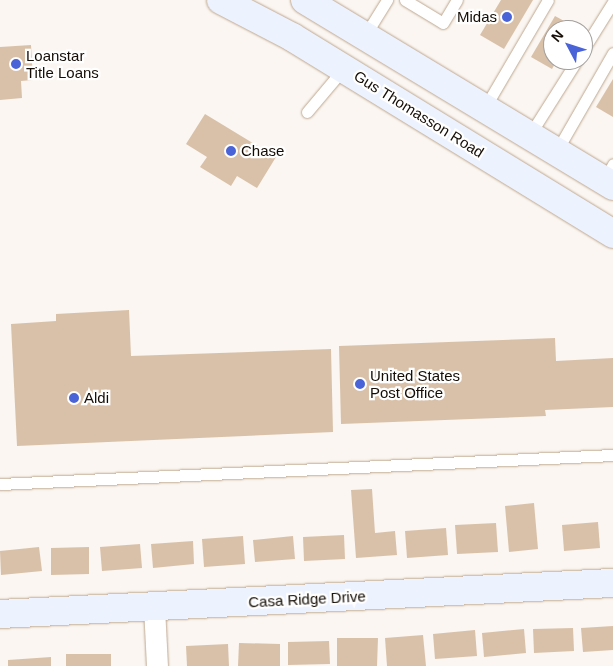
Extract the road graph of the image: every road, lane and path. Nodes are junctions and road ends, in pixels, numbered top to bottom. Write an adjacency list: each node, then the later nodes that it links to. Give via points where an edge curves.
1 (221, 0): 11 (main road, Gus Thomasson Road, via 252,14)
2 (305, 0): 9 (main road)
3 (387, 0): 9 (lane)
4 (405, 0): 5 (lane, via 443,23)
5 (457, 0)
6 (548, 0): 13 (lane)
7 (613, 2): 8 (lane)
8 (593, 34)
9 (364, 37): 11 (main road); 13 (main road)
10 (613, 53): 16 (lane)
11 (344, 68): 14 (lane); 18 (main road, Gus Thomasson Road)
12 (570, 70): 15 (lane)
13 (484, 109): 15 (main road)
14 (307, 112)
15 (529, 136): 16 (main road)
16 (556, 152): 17 (main road)
17 (610, 177)
18 (613, 234)
19 (613, 455): 20 (lane)
20 (0, 484)
21 (613, 583): 22 (main road, Casa Ridge Drive)
22 (154, 607): 23 (main road, Casa Ridge Drive); 24 (street)
23 (0, 614)
24 (157, 666)

